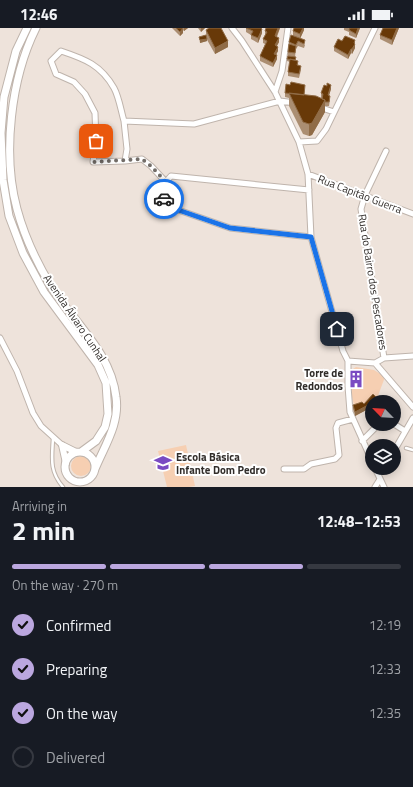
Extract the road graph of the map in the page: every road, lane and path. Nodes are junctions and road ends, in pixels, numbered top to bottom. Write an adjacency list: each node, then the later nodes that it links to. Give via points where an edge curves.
1 (27, 28): 39 (main road, Avenida Álvaro Cunhal, via 16,51 4,97 0,133 3,180 9,216 23,253 44,292 98,366 106,383 108,414 105,427 96,441)
2 (36, 28): 42 (main road, Avenida Álvaro Cunhal, via 23,61 15,94 10,132 11,170 17,208 30,246 51,286 104,359 112,377 116,416 113,431)
3 (232, 28): 6 (street)
4 (288, 28): 6 (street, via 282,71)
5 (375, 28): 10 (street)
6 (275, 92): 7 (street)
7 (280, 101): 8 (street); 11 (street, via 194,124); 12 (street)
8 (301, 104)
9 (314, 106): 10 (street)
10 (334, 112): 12 (street, via 317,141)
11 (124, 121): 14 (street, via 127,149); 14 (street, via 114,88 99,68 84,58 61,51 51,61 56,74 74,82 85,94 95,113 94,162)
12 (299, 142): 15 (street)
13 (386, 151): 18 (street, Rua do Bairro dos Pescadores)
14 (125, 161): 16 (street, via 142,159)
15 (308, 174): 17 (street); 18 (street, Rua Capitão Guerra)
16 (166, 182): 17 (street, via 171,176); 20 (street, via 164,205 230,228)
17 (309, 190): 20 (street)
18 (365, 195): 19 (street, Rua Capitão Guerra); 23 (street, Rua do Bairro dos Pescadores, via 361,209)
19 (413, 214)
20 (311, 237): 24 (street)
21 (0, 338): 32 (street, via 17,371 33,413)
22 (413, 356): 23 (street)
23 (384, 358): 25 (street, Rua do Bairro dos Pescadores)
24 (348, 361): 25 (street); 28 (street, via 350,412)
25 (375, 363): 26 (street)
26 (413, 407)
27 (413, 418): 31 (street)
28 (353, 419): 34 (street); 41 (street, via 338,423 336,428 339,455 335,459 311,464 304,469)
29 (401, 428): 31 (street)
30 (372, 431): 34 (street)
31 (405, 431): 33 (street)
32 (53, 438): 35 (street); 46 (lane, via 54,473)
33 (401, 439)
34 (362, 441): 36 (street)
35 (62, 445): 39 (street); 40 (street)
36 (365, 447)
37 (406, 448): 38 (lane)
38 (413, 450)
39 (78, 452): 40 (main road); 42 (main road, via 86,453 93,459)
40 (66, 462): 44 (main road, via 66,472)
41 (284, 469)
42 (94, 472): 44 (main road, via 87,480 77,481); 48 (main road, Avenida Álvaro Cunhal)
43 (378, 475): 45 (street)
44 (71, 478): 47 (main road)
45 (380, 479): 49 (street); 50 (street)
46 (63, 487)
47 (74, 487)
48 (88, 487)
49 (375, 487)
50 (384, 487)

